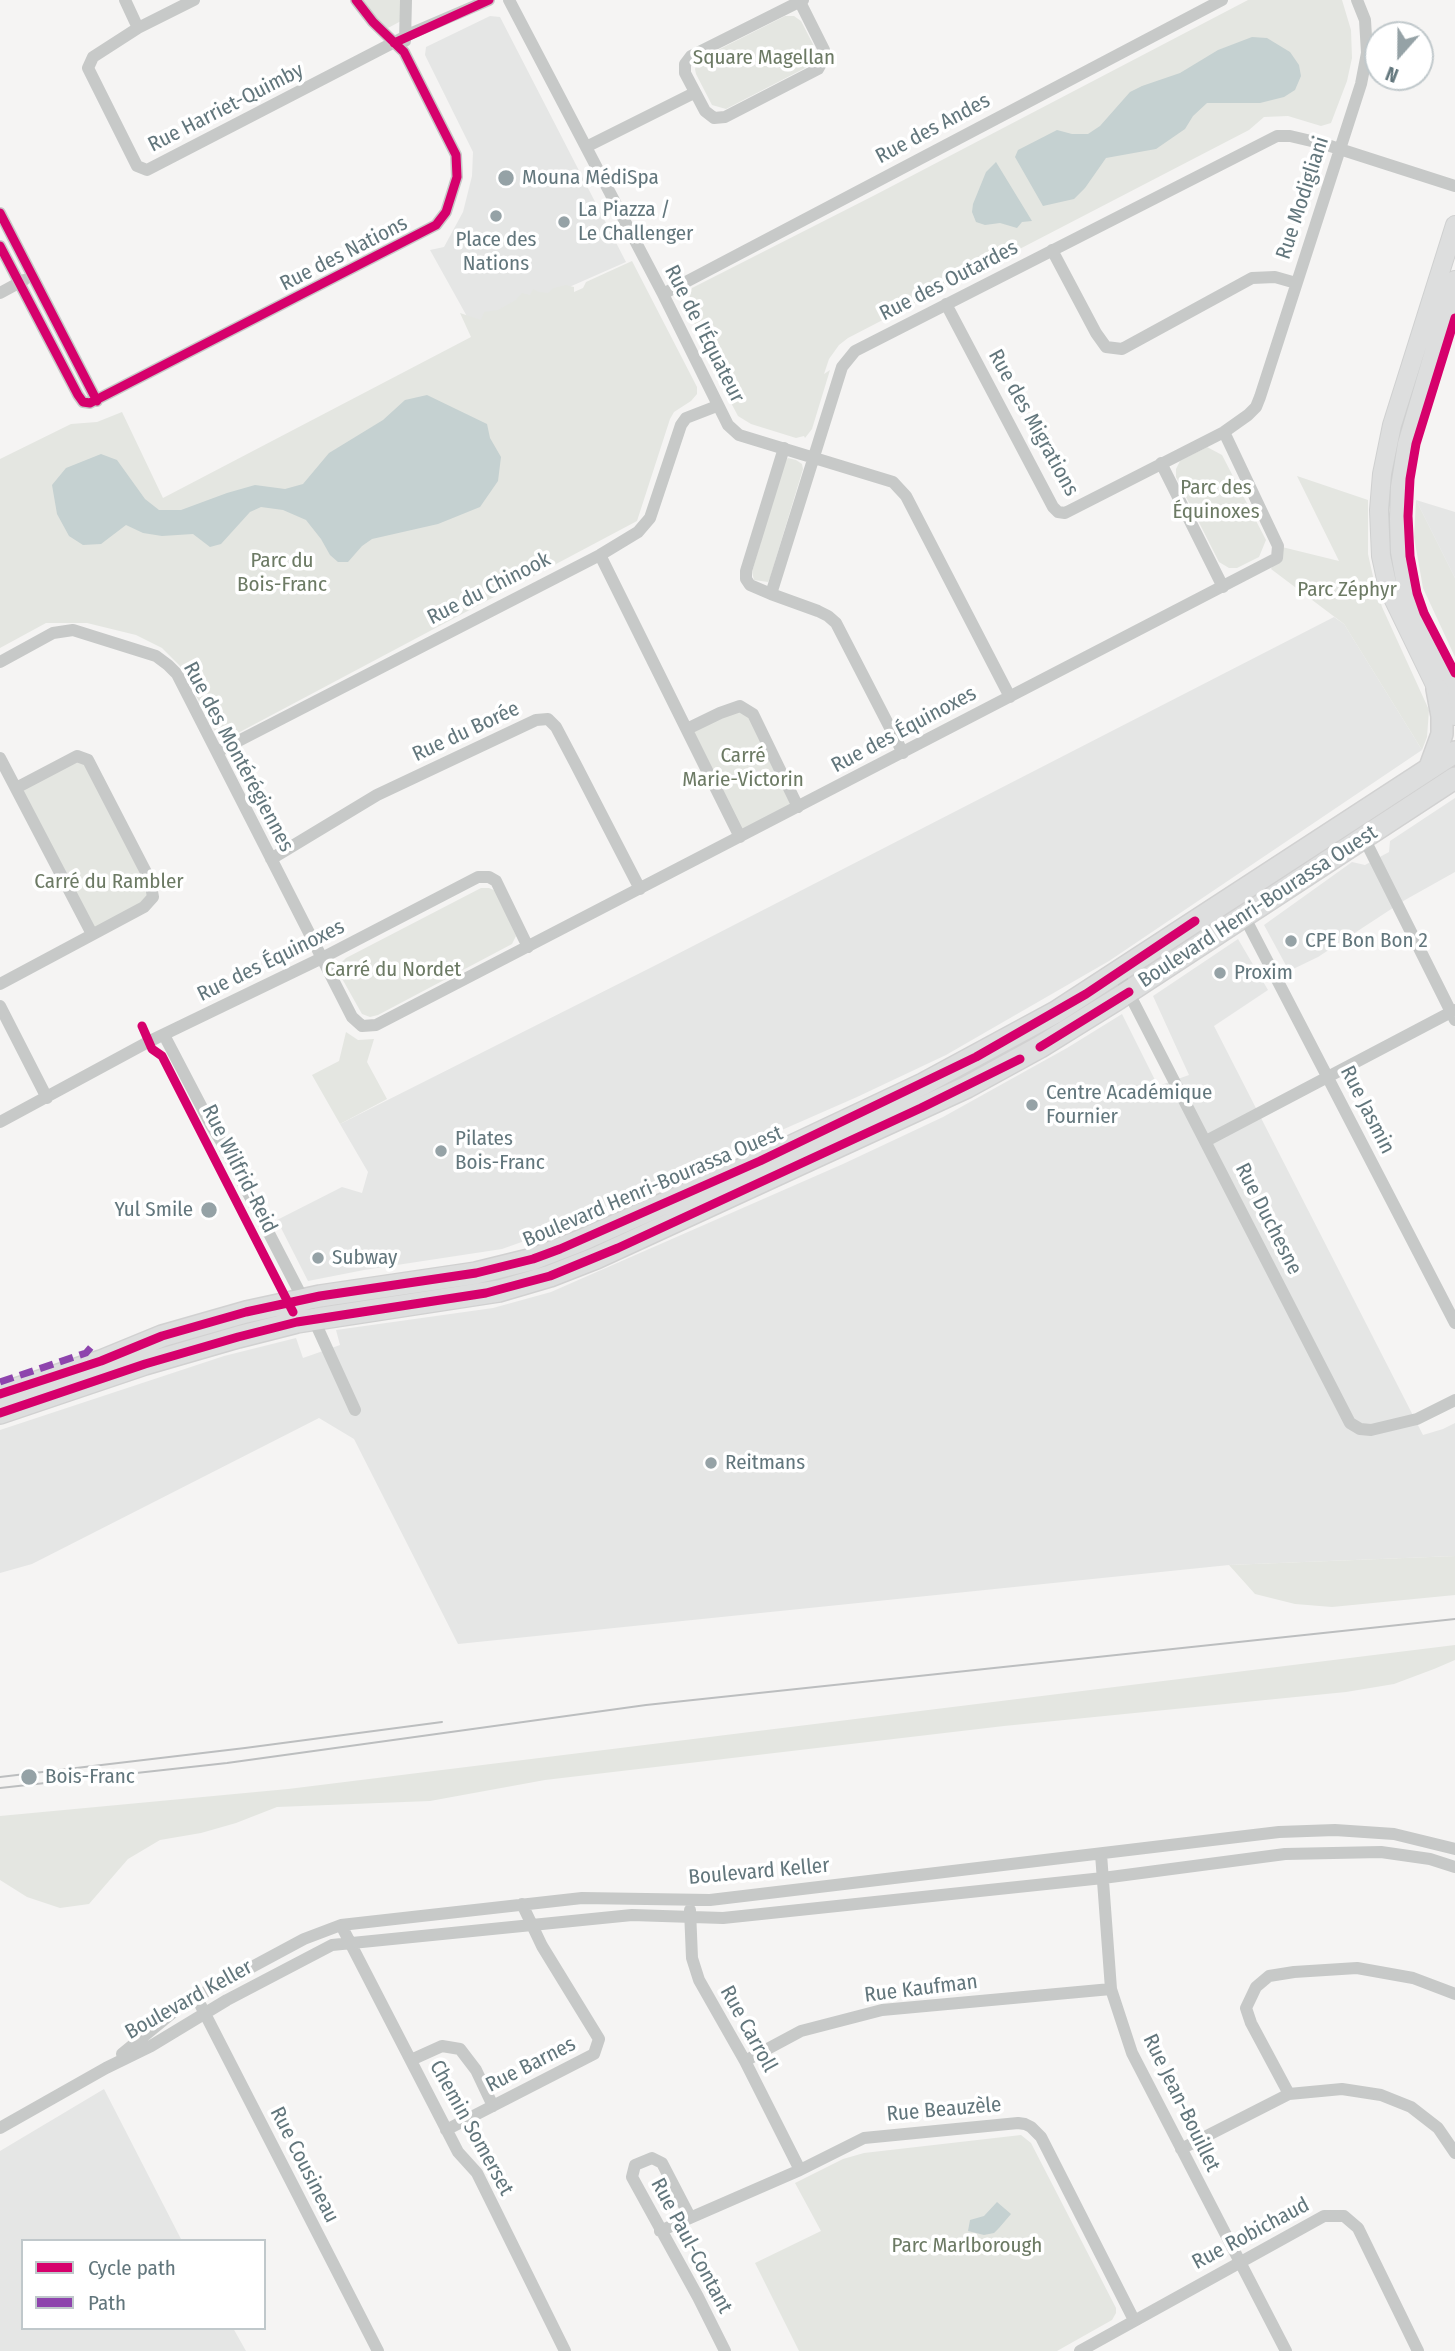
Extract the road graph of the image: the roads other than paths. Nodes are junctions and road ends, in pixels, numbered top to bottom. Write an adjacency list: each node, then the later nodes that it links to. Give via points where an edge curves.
1 (125, 0): 10 (street)
2 (194, 0): 10 (street, Rue Harriet-Quimby)
3 (356, 0): 11 (street, via 373,22)
4 (406, 0): 11 (street)
5 (489, 0): 11 (street)
6 (509, 0): 13 (street, Rue de l'Équateur)
7 (1222, 0): 25 (street, Rue des Andes)
8 (1357, 0): 14 (street, Rue Modigliani, via 1365,20 1367,53 1362,84)
9 (801, 1): 12 (street, via 691,56 685,73); 12 (street, via 824,50 818,69 720,119 705,111)
10 (138, 28): 11 (street, Rue Harriet-Quimby, via 93,57 88,68 137,166 147,170)
11 (400, 40): 27 (street, Rue des Nations, via 457,159 457,177 440,222)
12 (694, 93): 13 (street)
13 (586, 147): 25 (street, Rue de l'Équateur)
14 (1339, 149): 15 (street, Rue des Outardes); 19 (street, Rue des Outardes, via 1277,136); 23 (street, Rue Modigliani)
15 (1455, 186)
16 (0, 213): 20 (street)
17 (1455, 225): 38 (main road, via 1392,425 1380,498 1380,546 1388,588)
18 (0, 246): 22 (street)
19 (1052, 250): 23 (street, via 1107,347 1122,349 1252,278 1275,276); 26 (street, Rue des Outardes)
20 (33, 276): 22 (street); 27 (street)
21 (1455, 280): 38 (main road, via 1407,444 1399,519 1408,597)
22 (20, 283): 24 (street); 27 (street, via 80,400)
23 (1296, 283): 29 (street, Rue Modigliani)
24 (0, 293)
25 (663, 294): 28 (street, Rue de l'Équateur)
26 (947, 304): 32 (street, Rue des Outardes, via 848,358); 33 (street, Rue des Migrations, via 1058,512 1065,513)
27 (97, 401)
28 (717, 405): 31 (street, Rue de l'Équateur, via 739,435); 34 (street, Rue du Chinook, via 686,418 681,425 644,527)
29 (1256, 407): 30 (street, Rue des Migrations)
30 (1224, 432): 33 (street, Rue des Migrations); 35 (street, Rue des Équinoxes, via 1278,553 1277,558)
31 (784, 447): 32 (street, Rue de l'Équateur); 36 (street, via 746,571 750,585)
32 (815, 457): 36 (street, Rue des Outardes); 39 (street, Rue de l'Équateur, via 893,482 906,496)
33 (1161, 463): 35 (street)
34 (600, 555): 41 (street); 42 (street, Rue du Chinook)
35 (1223, 587): 39 (street, Rue des Équinoxes)
36 (771, 594): 44 (street, via 818,611 836,623)
37 (0, 662): 42 (street, Rue des Montérégiennes, via 53,633 73,630 156,656 177,674)
38 (1446, 691): 40 (main road); 46 (main road, via 1442,734)
39 (1010, 696): 44 (street, Rue des Équinoxes)
40 (1455, 716)
41 (687, 729): 49 (street, via 740,706 753,714); 50 (street)
42 (217, 752): 52 (street, Rue des Montérégiennes)
43 (1455, 752): 46 (main road, Boulevard Henri-Bourassa Ouest)
44 (903, 753): 49 (street, Rue des Équinoxes)
45 (0, 758): 48 (street)
46 (1430, 767): 58 (main road, Boulevard Henri-Bourassa Ouest)
47 (1455, 778): 51 (main road, Boulevard Henri-Bourassa Ouest)
48 (16, 788): 55 (street); 55 (street, via 77,755 88,760 105,792 150,880 153,897)
49 (798, 807): 50 (street, Rue des Équinoxes)
50 (740, 837): 53 (street, Rue des Équinoxes)
51 (1364, 838): 54 (main road, Boulevard Henri-Bourassa Ouest); 62 (street)
52 (271, 859): 53 (street, Rue du Borée, via 377,795 536,720 548,719); 57 (street, Rue des Montérégiennes)
53 (640, 889): 56 (street, Rue des Équinoxes)
54 (1244, 916): 60 (main road, Boulevard Henri-Bourassa Ouest); 65 (street, Rue Jasmin)
55 (92, 934): 59 (street)
56 (528, 947): 57 (street, Rue des Équinoxes, via 496,881 478,877); 63 (street, Rue des Équinoxes, via 376,1025)
57 (322, 958): 63 (street, Rue des Montérégiennes, via 352,1017); 64 (street, Rue des Équinoxes)
58 (1118, 972): 60 (street, Rue Duchesne); 69 (main road, Boulevard Henri-Bourassa Ouest, via 1027,1029 923,1084 560,1249 476,1273)
59 (0, 984)
60 (1129, 992): 68 (street, Rue Duchesne); 70 (main road, Boulevard Henri-Bourassa Ouest, via 967,1087 569,1269 486,1293)
61 (0, 1006): 66 (street)
62 (1454, 1014): 65 (street)
63 (362, 1026)
64 (164, 1035): 66 (street, Rue des Équinoxes); 69 (street, Rue Wilfrid-Reid)
65 (1328, 1077): 68 (street); 71 (street, Rue Jasmin)
66 (47, 1098): 67 (street, Rue des Équinoxes)
67 (0, 1122)
68 (1206, 1141): 73 (street, Rue Duchesne, via 1350,1423 1371,1430 1417,1419)
69 (303, 1300): 70 (street, Rue Wilfrid-Reid); 72 (main road, Boulevard Henri-Bourassa Ouest, via 182,1330)
70 (314, 1320): 74 (street, Rue Wilfrid-Reid); 75 (main road, Boulevard Henri-Bourassa Ouest, via 191,1350)
71 (1455, 1323)
72 (0, 1395)
73 (1455, 1400)
74 (355, 1410)
75 (0, 1413)
76 (1455, 1849): 77 (street, Boulevard Keller, via 1394,1834 1335,1830 1279,1832)
77 (1101, 1854): 79 (street, Rue Jean-Bouillet); 80 (street, Boulevard Keller)
78 (1455, 1867): 79 (street, Boulevard Keller, via 1381,1852 1339,1851)
79 (1103, 1878): 82 (street, Boulevard Keller); 86 (street, Rue Jean-Bouillet)
80 (690, 1899): 81 (street, Boulevard Keller, via 582,1898); 82 (street, Rue Carroll)
81 (522, 1904): 83 (street, Rue Barnes); 84 (street, Boulevard Keller)
82 (690, 1918): 83 (street, Boulevard Keller, via 632,1915); 91 (street, Rue Carroll, via 692,1958 699,1980)
83 (530, 1924): 85 (street, Boulevard Keller); 94 (street, Rue Barnes, via 599,2039 594,2054)
84 (341, 1925): 85 (street, Chemin Somerset); 88 (street, Boulevard Keller, via 304,1939)
85 (351, 1943): 89 (street, Boulevard Keller, via 332,1945); 90 (street, Chemin Somerset)
86 (1111, 1989): 91 (street, Rue Kaufman, via 882,2010 801,2031); 97 (street, Rue Jean-Bouillet, via 1132,2053)
87 (1455, 1994): 93 (street, via 1413,1978 1357,1968 1269,1976 1256,1987 1246,2008)
88 (195, 1997): 89 (street, Rue Cousineau); 92 (street, Boulevard Keller)
89 (205, 2013): 92 (street, Boulevard Keller); 104 (street, Rue Cousineau)
90 (411, 2060): 94 (street, via 442,2046 460,2049); 96 (street, Chemin Somerset)
91 (746, 2061): 99 (street, Rue Carroll)
92 (106, 2068): 95 (street, Boulevard Keller)
93 (1289, 2094): 97 (street); 98 (street, via 1342,2090 1381,2095 1411,2107 1438,2128)
94 (493, 2106): 96 (street, Rue Barnes)
95 (0, 2128)
96 (446, 2130): 105 (street, Chemin Somerset, via 477,2173)
97 (1181, 2149): 102 (street, Rue Jean-Bouillet)
98 (1455, 2153)
99 (800, 2170): 100 (street, Rue Beauzèle); 103 (street, Rue Beauzèle, via 864,2138 1018,2123 1031,2127 1041,2137)
100 (690, 2217): 101 (street, Rue Beauzèle); 101 (street, Rue Paul-Contant, via 662,2163 652,2158 635,2165 632,2177)
101 (660, 2231): 106 (street, Rue Paul-Contant)
102 (1240, 2262): 103 (street, Rue Robichaud); 108 (street, Rue Jean-Bouillet); 109 (street, Rue Robichaud, via 1324,2216 1344,2216 1358,2228)
103 (1134, 2320): 107 (street, Rue Robichaud)
104 (378, 2351)
105 (565, 2351)
106 (725, 2351)
107 (1080, 2351)
108 (1286, 2351)
109 (1418, 2351)

